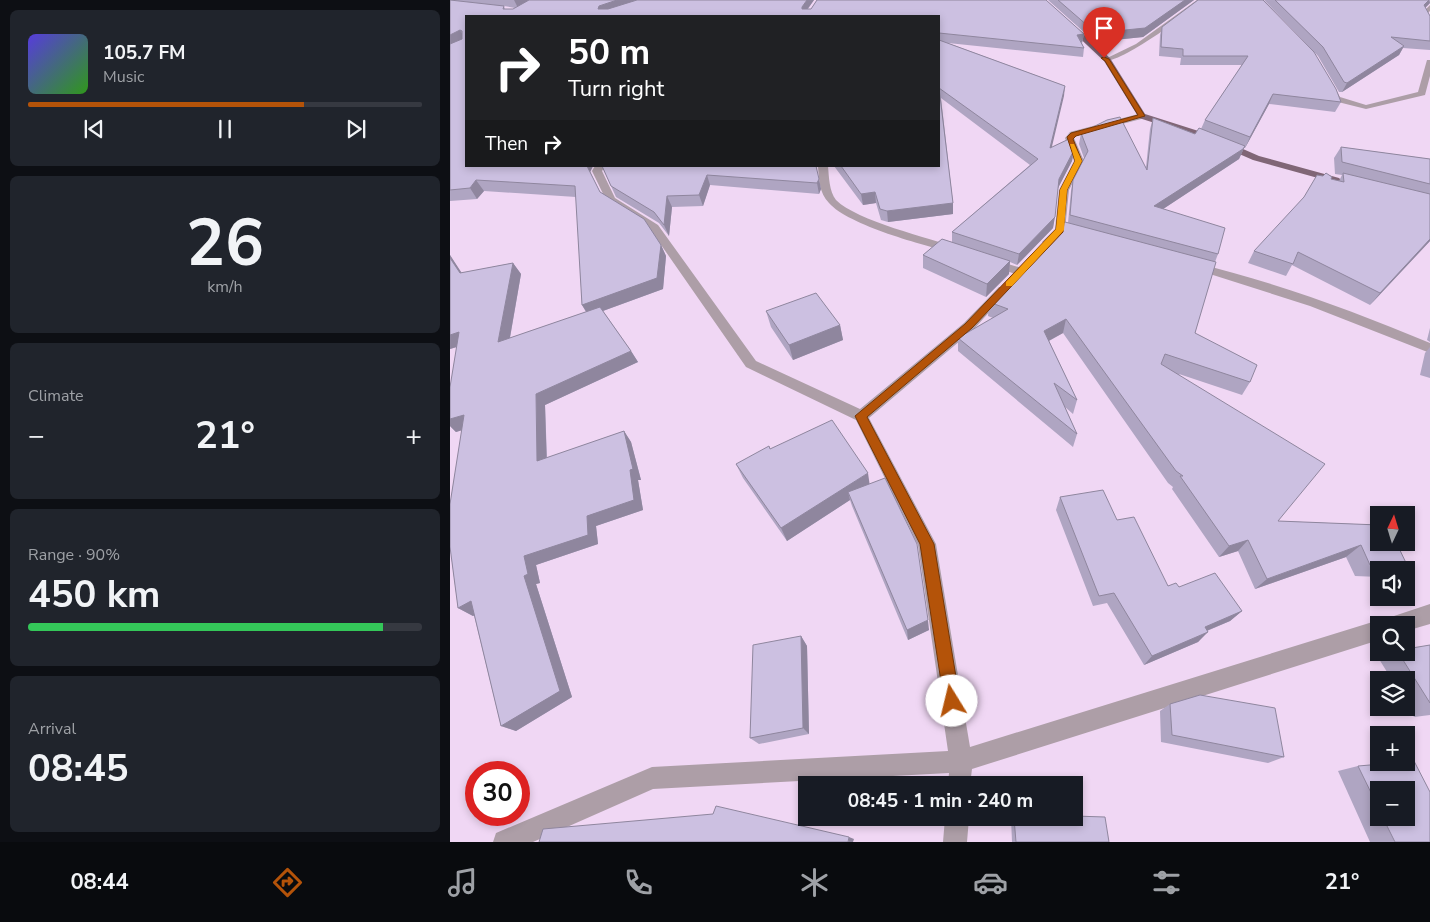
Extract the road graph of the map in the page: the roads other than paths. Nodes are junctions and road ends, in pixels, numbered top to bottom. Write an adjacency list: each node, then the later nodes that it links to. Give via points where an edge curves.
1 (1042, 0): 5 (main road)
2 (1201, 0): 5 (street, via 1138,45)
3 (1430, 7): 4 (street, via 1424,14)
4 (1430, 25)
5 (1107, 60): 8 (main road)
6 (1430, 62): 7 (street, via 1422,93 1366,107 1337,99)
7 (1323, 75)
8 (1142, 116): 11 (main road, via 1208,136 1256,158); 15 (street, via 1069,138 1079,161 1064,190 1065,231)
9 (599, 167): 17 (street, via 597,171 611,200 654,227 751,364)
10 (823, 167): 12 (street, via 825,190 834,203 852,216)
11 (1345, 182)
12 (964, 253)
13 (983, 259): 15 (street)
14 (1179, 262): 16 (street, via 1244,279)
15 (1021, 272): 17 (street, via 969,326)
16 (1430, 348)
17 (861, 416): 21 (street, via 927,544)
18 (1430, 614): 19 (street)
19 (1415, 619)
20 (1370, 633): 21 (street)
21 (961, 761): 22 (street); 24 (street, via 652,778)
22 (960, 776)
23 (956, 826): 25 (street)
24 (505, 842)
25 (955, 842)

